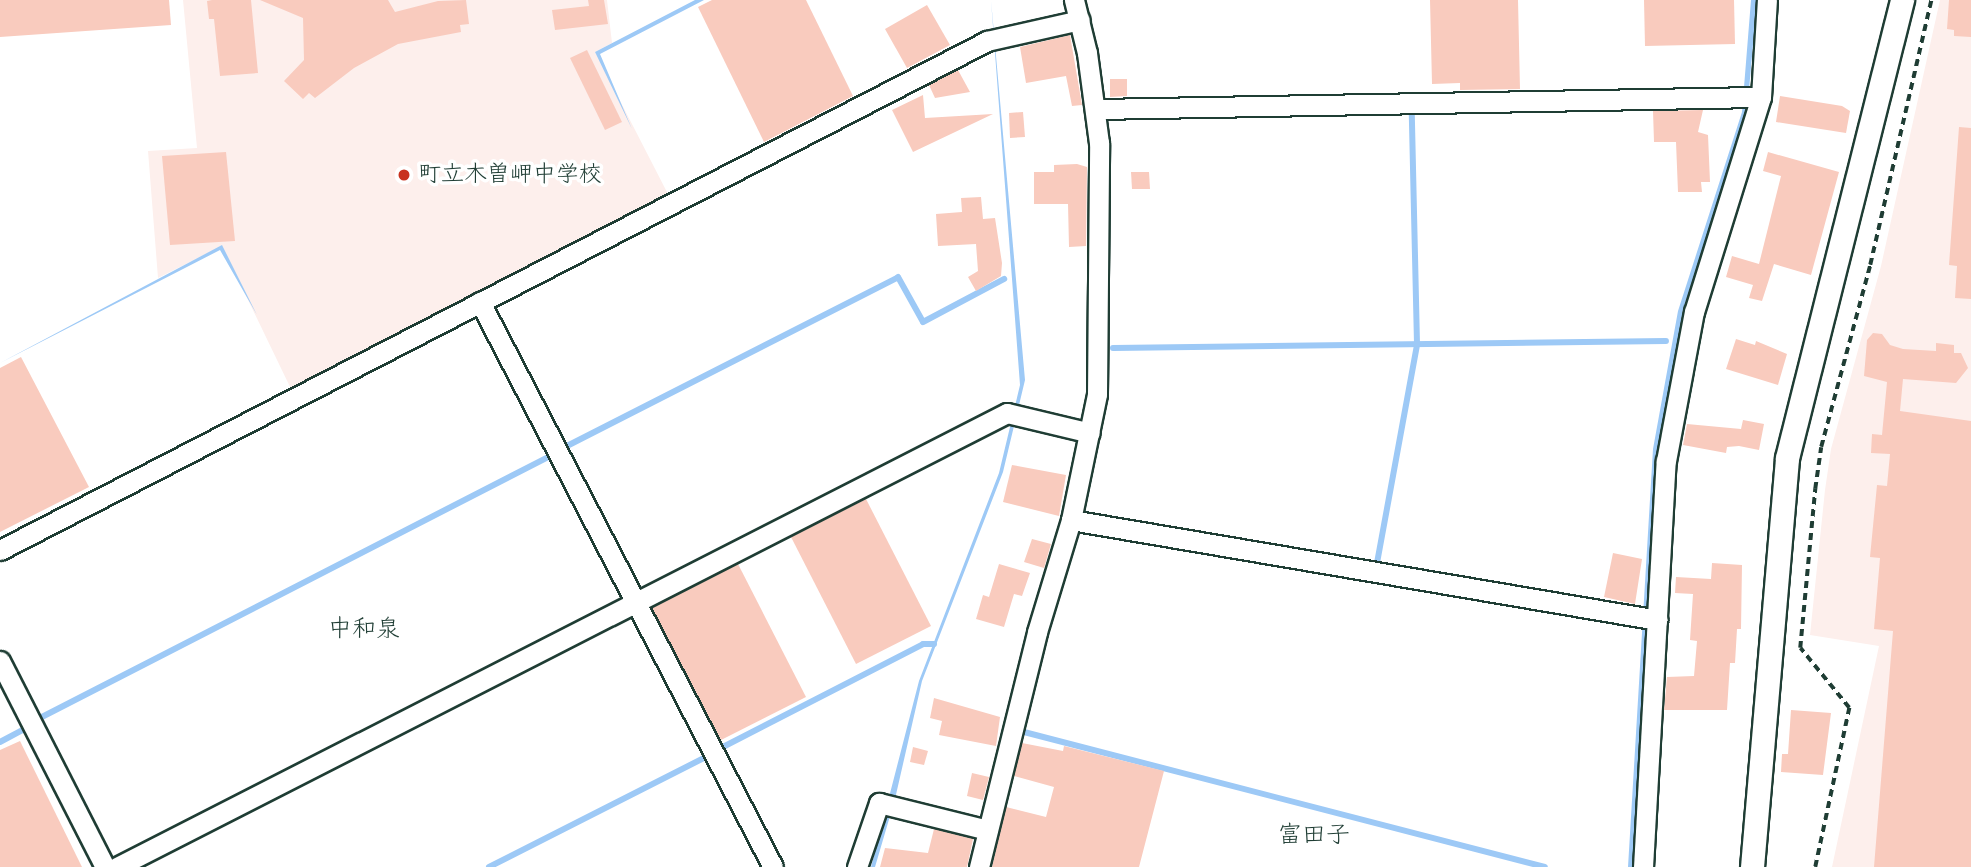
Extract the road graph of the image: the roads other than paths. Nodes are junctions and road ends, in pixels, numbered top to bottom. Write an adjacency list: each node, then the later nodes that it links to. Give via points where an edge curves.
1 (1074, 0): 4 (street)
2 (1767, 0): 5 (street)
3 (1902, 0): 21 (street, via 1787,458)
4 (1080, 20): 6 (street); 7 (street, via 993,38)
5 (1752, 97): 6 (street); 12 (street, via 1694,312 1666,461)
6 (1097, 109): 8 (street, via 1100,346)
7 (480, 302): 10 (street); 11 (street)
8 (1090, 433): 9 (street); 11 (street, via 1014,415)
9 (1071, 520): 12 (street); 14 (street, via 1037,632)
10 (0, 550)
11 (635, 602): 16 (street); 17 (street)
12 (1649, 619): 20 (street)
13 (0, 661): 15 (street)
14 (988, 830): 18 (street, via 878,803); 19 (street)
15 (105, 867)
16 (117, 867)
17 (773, 867)
18 (857, 867)
19 (979, 867)
20 (1643, 867)
21 (1752, 867)

